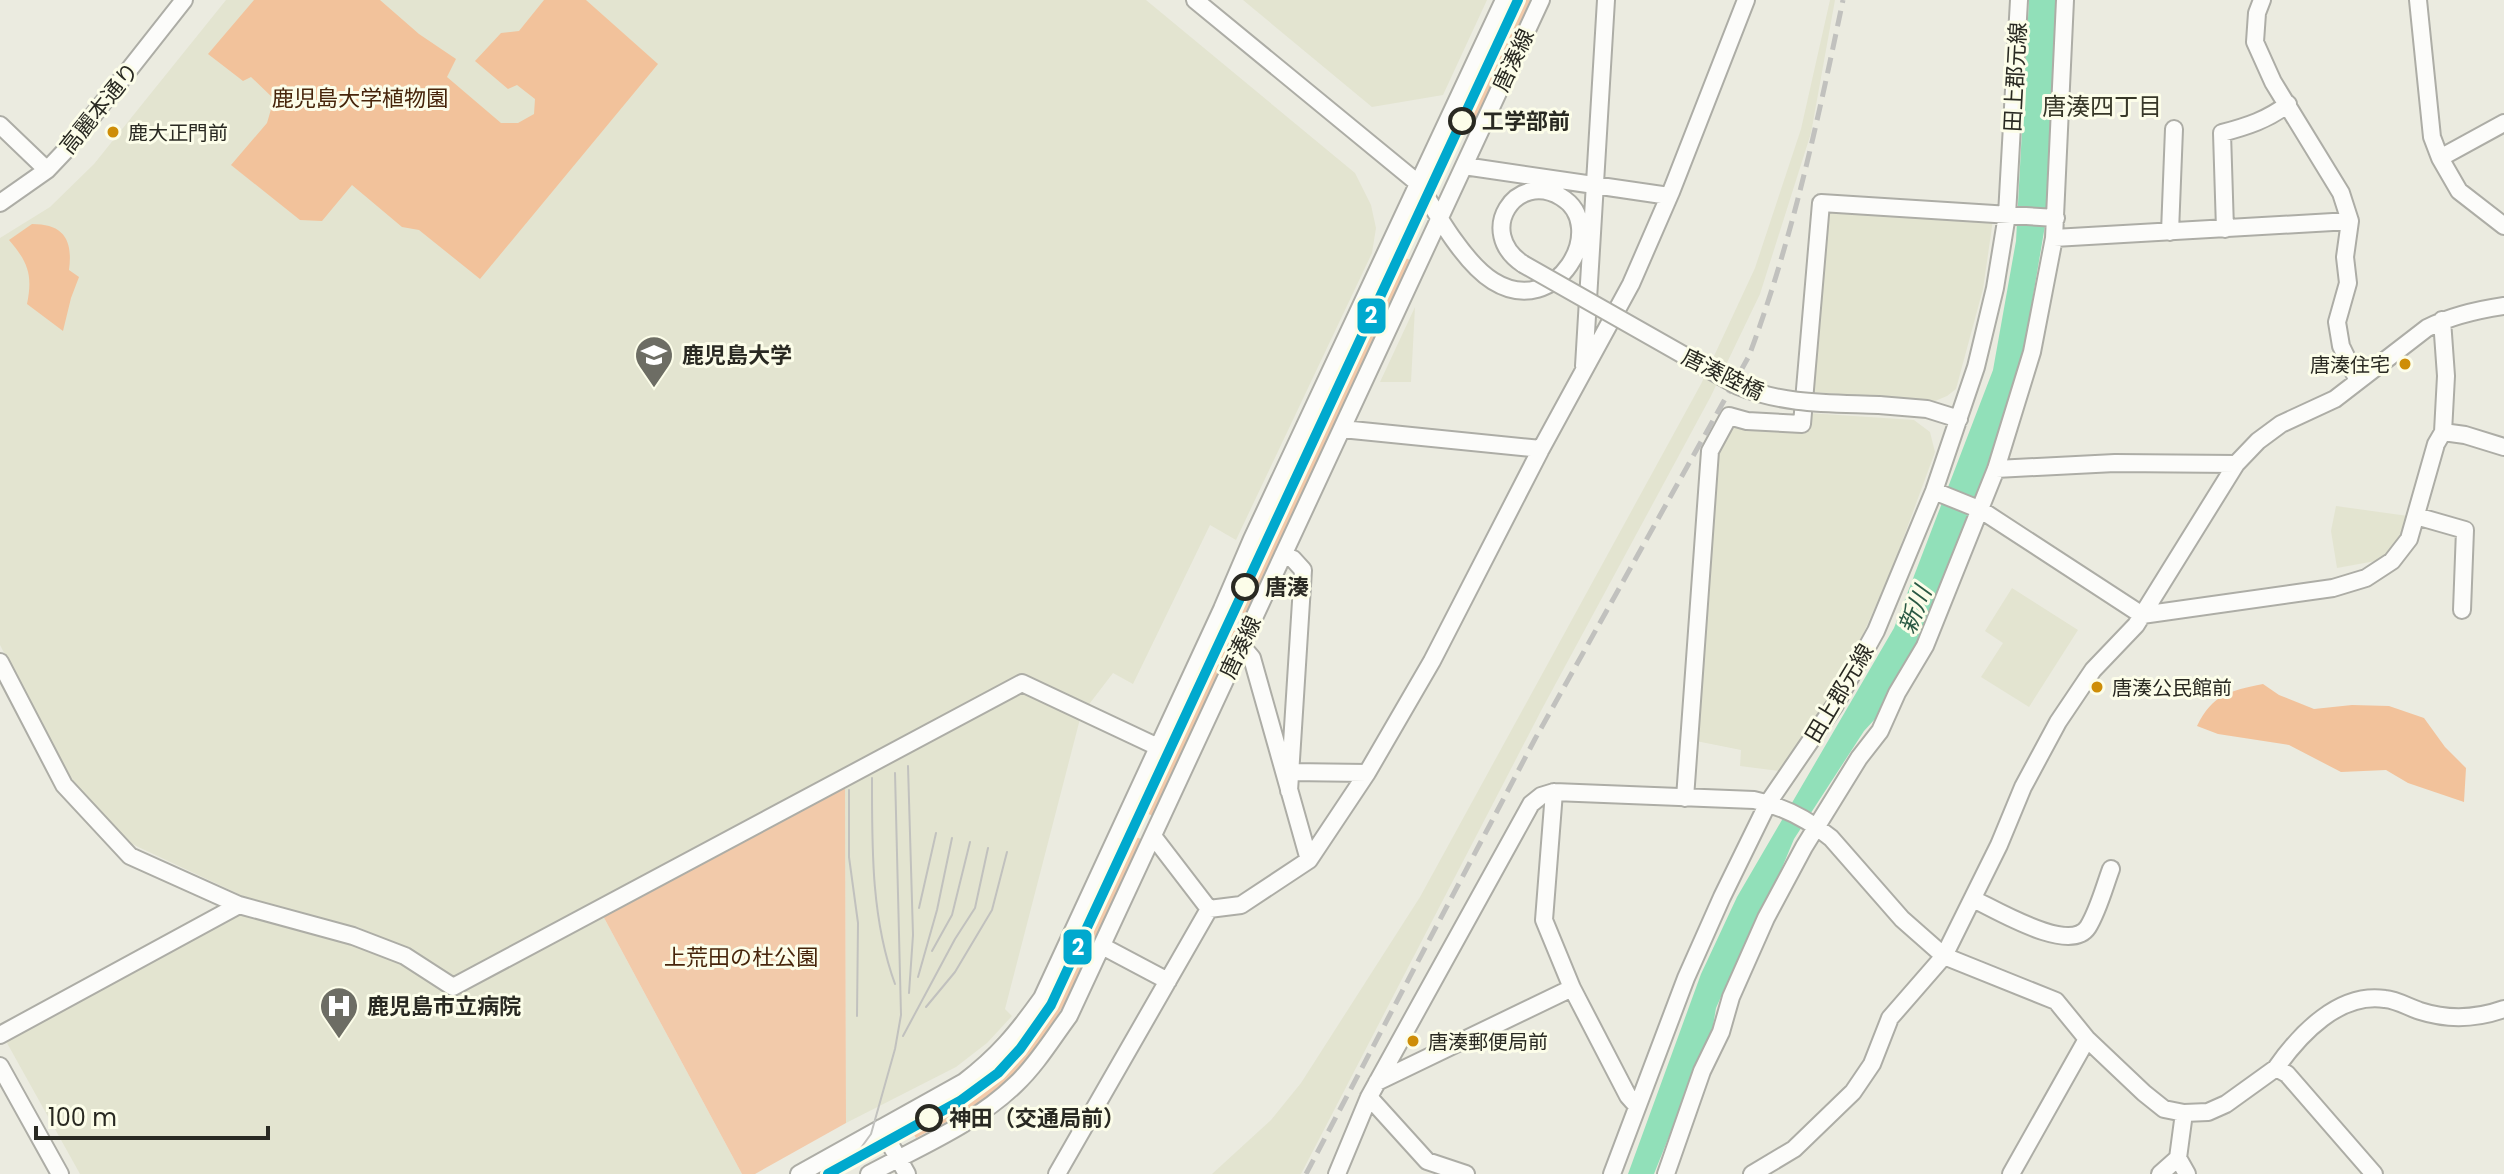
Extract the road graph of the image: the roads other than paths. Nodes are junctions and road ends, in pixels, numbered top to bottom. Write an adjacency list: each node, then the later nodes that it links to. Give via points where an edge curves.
1 (184, 0): 17 (street, 高麗本通り)
2 (1195, 0): 18 (street)
3 (1504, 0): 18 (street, 唐湊線)
4 (1541, 0): 16 (street, 唐湊線)
5 (1606, 0): 19 (street)
6 (1746, 0): 20 (street)
7 (2019, 0): 22 (street, 田上郡元線)
8 (2065, 0): 23 (street)
9 (2262, 0): 11 (street, via 2255,42)
10 (2418, 0): 15 (street, via 2432,137)
11 (2288, 104): 25 (street, via 2341,193); 27 (street, via 2254,125 2222,133)
12 (2504, 123): 15 (street)
13 (0, 125): 17 (street)
14 (2174, 129): 28 (street)
15 (2440, 158): 26 (street, via 2459,191)
16 (1464, 166): 19 (street); 24 (street, 唐湊線)
17 (47, 170): 21 (street, 高麗本通り)
18 (1419, 184): 24 (street); 49 (street, 唐湊線)
19 (1595, 184): 20 (street); 32 (street)
20 (1669, 196): 32 (street, via 1631,284)
21 (0, 203)
22 (2007, 215): 23 (street); 34 (street, 田上郡元線, via 1995,288); 54 (street, via 1821,203 1802,424 1729,416 1710,451)
23 (2056, 218): 29 (street)
24 (1439, 219): 34 (street, 唐湊陸橋, bridge, via 1478,270 1519,291 1536,289 1559,278 1567,270 1578,246 1577,218 1564,198 1539,189 1524,192 1506,209 1501,229 1512,257 1523,264 1738,386 1791,401 1927,409); 35 (street, 唐湊線)
25 (2350, 221): 27 (street); 33 (street, via 2348,283 2337,322 2341,346)
26 (2504, 226)
27 (2225, 229): 28 (street)
28 (2170, 232): 29 (street)
29 (2054, 238): 40 (street, via 2032,352)
30 (2504, 306): 31 (street)
31 (2442, 320): 33 (street); 36 (street)
32 (1583, 371): 38 (street)
33 (2358, 381): 39 (street, via 2335,399 2281,424)
34 (1959, 419): 41 (street, 田上郡元線)
35 (1342, 429): 38 (street); 44 (street, 唐湊線)
36 (2443, 432): 37 (street); 43 (street)
37 (2504, 447)
38 (1541, 449): 51 (street, via 1432,661)
39 (2236, 464): 40 (street); 46 (street)
40 (1996, 469): 42 (street)
41 (1934, 491): 42 (street); 55 (street, 田上郡元線, via 1876,631)
42 (1981, 510): 46 (street); 56 (street, via 1925,646 1880,731)
43 (2416, 516): 45 (street, via 2465,530); 46 (street, via 2402,551 2366,578 2333,588)
44 (1283, 555): 47 (street, 唐湊線); 50 (street, via 1303,570)
45 (2462, 610)
46 (2142, 615): 60 (street, via 2093,670 2058,722)
47 (1241, 645): 52 (street, via 1252,658); 57 (street, 唐湊線)
48 (0, 662): 61 (street, via 64,785 130,856)
49 (1158, 747): 61 (street, via 1022,683 453,987 405,956 353,936); 75 (street, 唐湊線, via 1042,998 1014,1038 964,1082)
50 (1290, 772): 51 (street); 52 (street)
51 (1367, 773): 58 (street)
52 (1289, 791): 58 (street)
53 (1554, 792): 54 (street); 66 (street, via 1544,920); 72 (street, via 1531,804)
54 (1685, 798): 55 (street)
55 (1775, 805): 56 (street); 73 (street, 田上郡元線, via 1686,978)
56 (1814, 826): 64 (street); 86 (street, via 1731,997)
57 (1153, 836): 62 (street); 63 (street, 唐湊線)
58 (1309, 860): 62 (street, via 1241,905)
59 (2111, 869): 60 (street, via 2087,929 2078,936 2041,932)
60 (1973, 899): 64 (street)
61 (239, 905): 68 (street)
62 (1209, 909): 65 (street)
63 (1102, 946): 65 (street); 76 (street, 唐湊線, via 1069,1016 1016,1084 989,1107)
64 (1944, 956): 69 (street, via 2056,1001); 87 (street, via 1890,1018 1872,1064 1853,1092 1794,1149)
65 (1168, 981): 82 (street)
66 (1572, 988): 72 (street); 73 (street)
67 (2504, 1009): 71 (street, via 2448,1018 2388,999 2350,1002 2317,1022)
68 (0, 1035)
69 (2087, 1039): 74 (street, via 2164,1109); 88 (street)
70 (0, 1066): 78 (street)
71 (2276, 1068): 74 (street, via 2226,1104 2208,1112); 91 (street, via 2287,1074)
72 (1373, 1090): 83 (street); 84 (street, via 1427,1161)
73 (1636, 1105): 85 (street, 田上郡元線)
74 (2184, 1113): 77 (street)
75 (881, 1128): 76 (street); 79 (street, 唐湊線)
76 (899, 1158): 80 (street, 唐湊線); 81 (street)
77 (2178, 1158): 89 (street); 90 (street)
78 (60, 1174)
79 (799, 1174)
80 (869, 1174)
81 (907, 1174)
82 (1057, 1174)
83 (1337, 1174)
84 (1466, 1174)
85 (1612, 1174)
86 (1666, 1174)
87 (1752, 1174)
88 (2011, 1174)
89 (2160, 1174)
90 (2187, 1174)
91 (2374, 1174)

